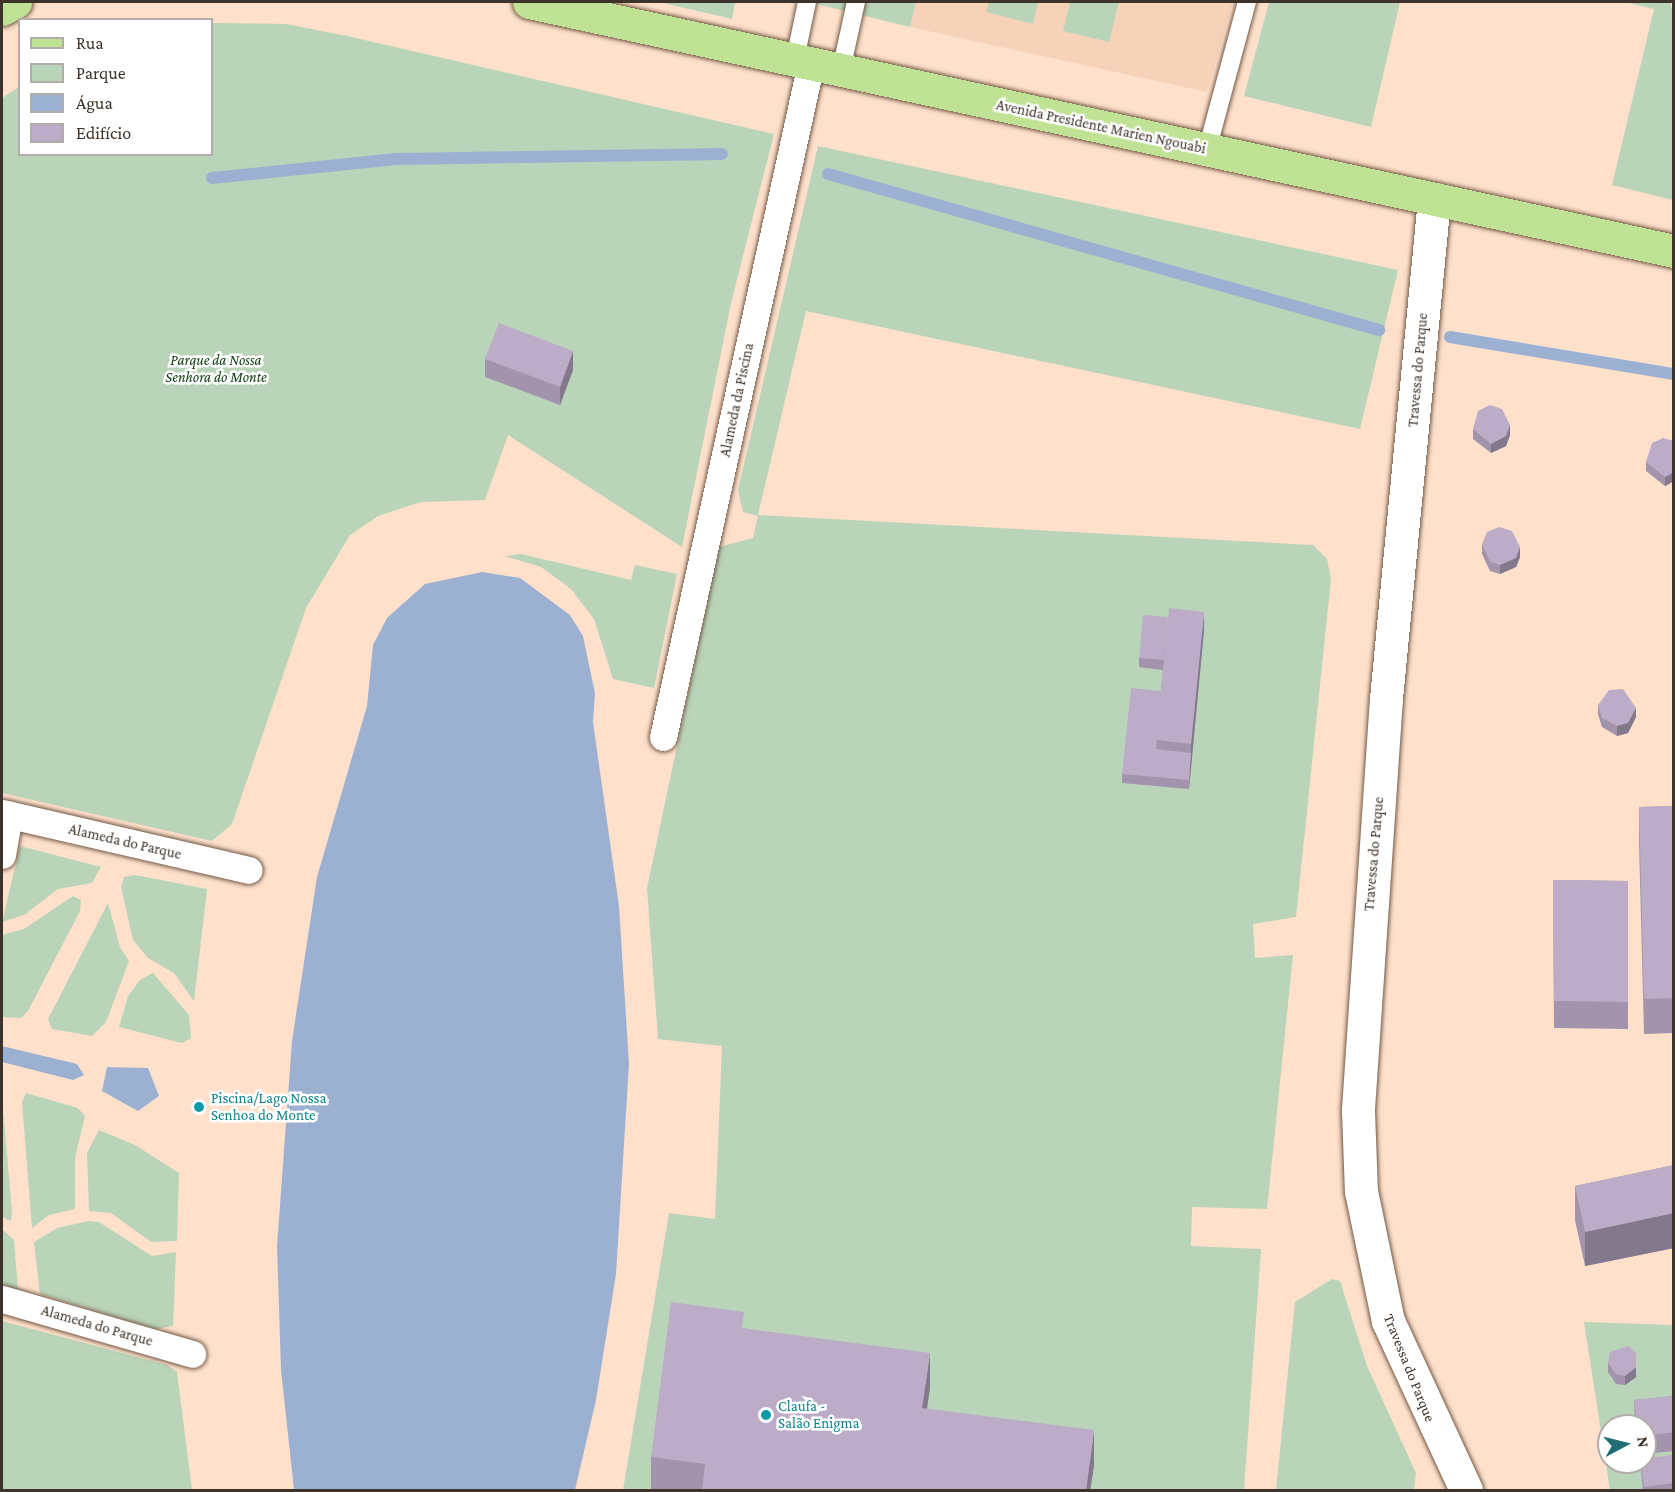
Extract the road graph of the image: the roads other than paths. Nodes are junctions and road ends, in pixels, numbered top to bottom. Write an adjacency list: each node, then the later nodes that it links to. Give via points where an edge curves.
1 (15, 2): 6 (main road)
2 (528, 2): 7 (main road, Avenida Presidente Marien Ngouabi)
3 (807, 2): 7 (lane)
4 (856, 2): 7 (lane)
5 (1247, 2): 8 (lane)
6 (2, 9)
7 (815, 64): 8 (main road, Avenida Presidente Marien Ngouabi); 11 (street, Alameda da Piscina)
8 (1207, 150): 9 (main road, Avenida Presidente Marien Ngouabi)
9 (1434, 199): 10 (main road, Avenida Presidente Marien Ngouabi); 17 (street, Travessa do Parque, via 1386,699 1358,1111 1367,1233 1388,1321)
10 (1674, 251)
11 (663, 737)
12 (5, 814): 13 (street); 14 (street, Alameda do Parque)
13 (2, 855)
14 (248, 870)
15 (2, 1299): 16 (street, Alameda do Parque)
16 (192, 1354)
17 (1466, 1491)

